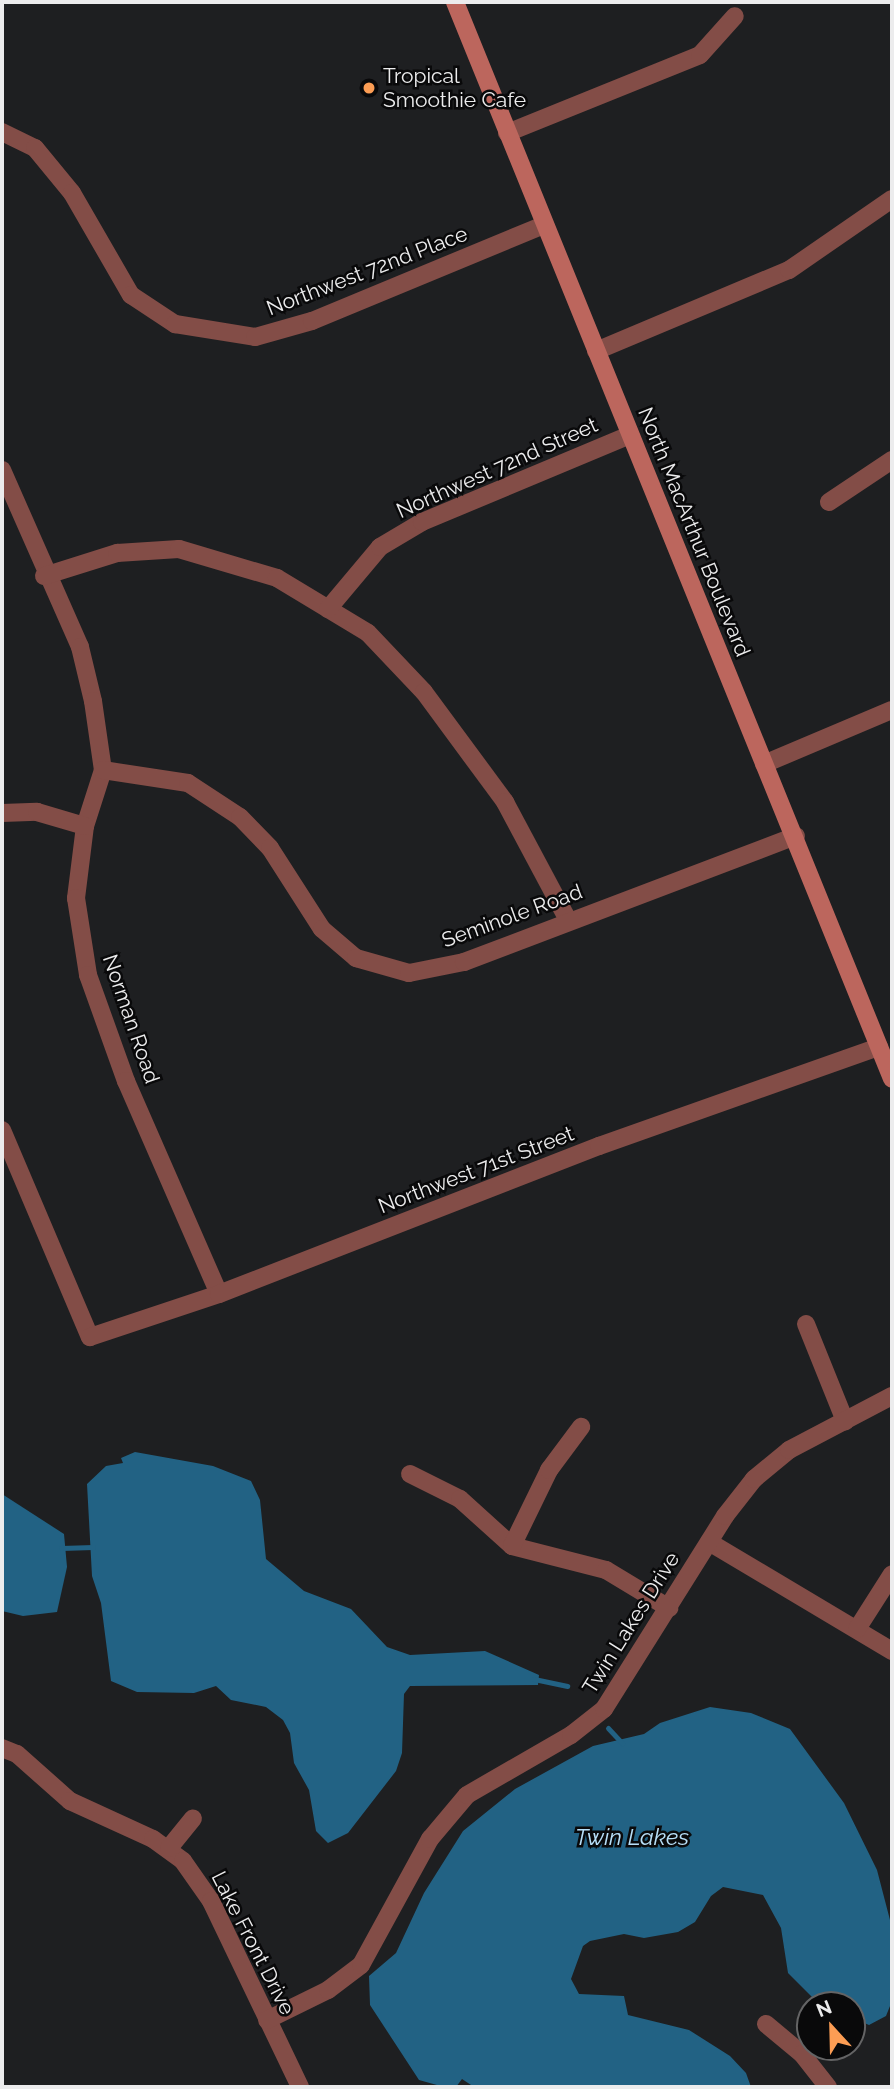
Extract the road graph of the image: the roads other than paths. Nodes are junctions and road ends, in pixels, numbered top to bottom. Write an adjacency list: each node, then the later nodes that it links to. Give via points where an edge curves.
1 (455, 2): 4 (main road, North MacArthur Boulevard)
2 (735, 16): 4 (street, via 699,55)
3 (2, 132): 6 (street, Northwest 72nd Place, via 35,148 72,193 131,295 175,324 255,337 312,321)
4 (507, 133): 6 (main road, North MacArthur Boulevard)
5 (892, 199): 7 (street, via 789,270)
6 (544, 225): 7 (main road, North MacArthur Boulevard)
7 (596, 351): 8 (main road, North MacArthur Boulevard)
8 (630, 435): 13 (street, Northwest 72nd Street, via 422,522 380,547); 15 (main road, North MacArthur Boulevard)
9 (892, 460): 11 (street)
10 (2, 470): 12 (street, Norman Road)
11 (829, 502)
12 (44, 576): 13 (street, via 117,553 179,549 277,578); 16 (street, Norman Road, via 80,647)
13 (328, 608): 20 (street, via 368,633 424,692 505,802)
14 (892, 710): 15 (street)
15 (764, 764): 19 (main road, North MacArthur Boulevard)
16 (103, 770): 18 (street, Norman Road); 20 (street, Seminole Road, via 188,783 240,817 270,848 322,929 356,958 409,973 464,962)
17 (2, 813): 18 (street, via 37,812)
18 (85, 826): 24 (street, Norman Road, via 76,898 88,975 126,1081)
19 (796, 836): 20 (street, Seminole Road); 21 (main road, North MacArthur Boulevard)
20 (568, 920)
21 (879, 1047): 22 (main road, North MacArthur Boulevard); 24 (street, Northwest 71st Street, via 599,1146)
22 (892, 1079)
23 (2, 1130): 24 (street, Northwest 71st Street, via 90,1337)
24 (219, 1294)
25 (806, 1324): 27 (street)
26 (888, 1402): 27 (street, Twin Lakes Drive)
27 (845, 1421): 30 (street, Twin Lakes Drive, via 771,1464 741,1494)
28 (581, 1427): 31 (street, via 549,1470)
29 (410, 1474): 31 (street, via 460,1499)
30 (709, 1542): 33 (street, Twin Lakes Drive); 34 (street)
31 (512, 1546): 33 (street, via 606,1570)
32 (892, 1574): 34 (street)
33 (669, 1608): 39 (street, Twin Lakes Drive, via 604,1709 571,1735 479,1786 448,1815 430,1839 361,1965 328,1990)
34 (857, 1629): 35 (street)
35 (892, 1651)
36 (2, 1748): 38 (street, Lake Front Drive, via 17,1754 70,1801)
37 (193, 1818): 38 (street)
38 (169, 1848): 39 (street, Lake Front Drive, via 211,1901)
39 (267, 2020): 41 (street, Lake Front Drive)
40 (766, 2024): 42 (street, via 802,2054)
41 (300, 2087)
42 (828, 2087)

